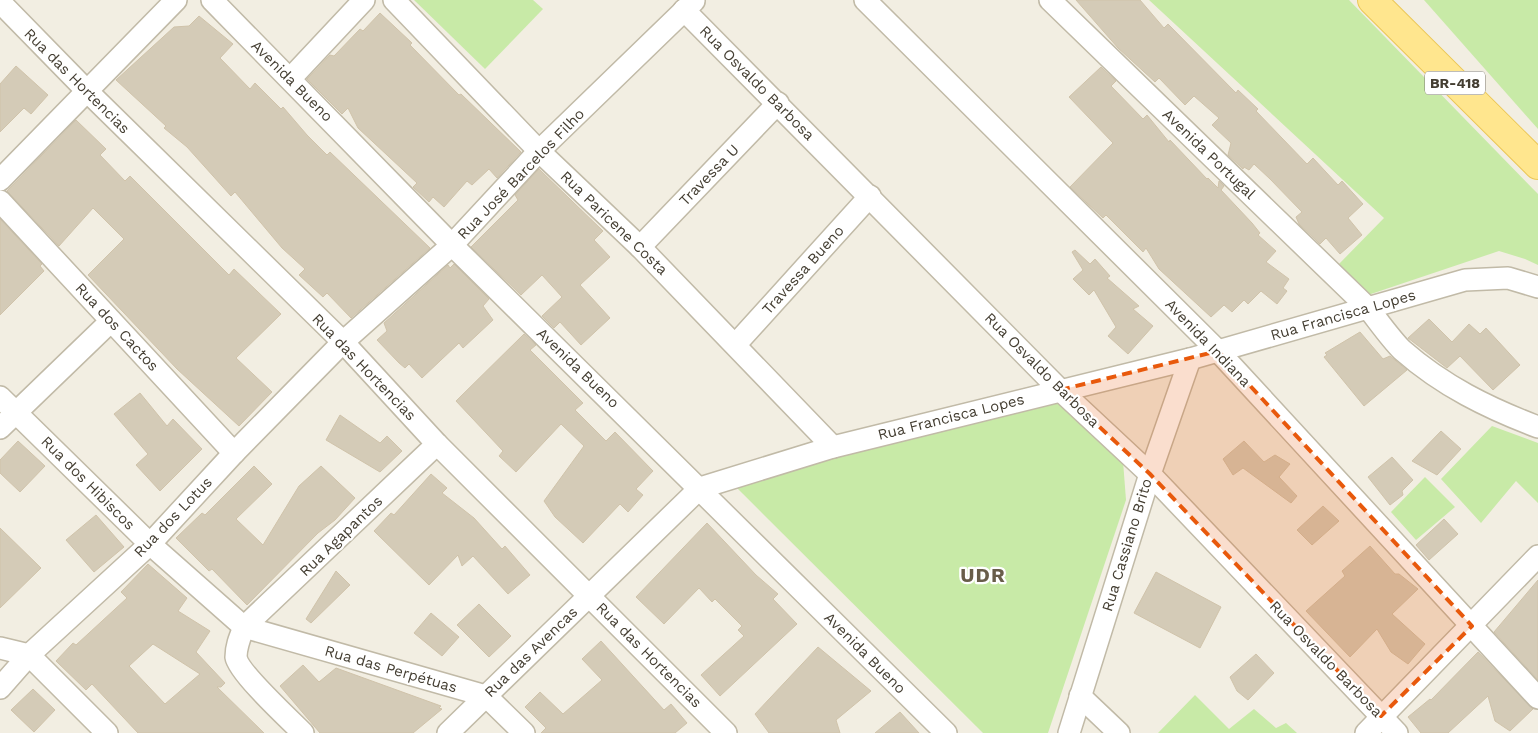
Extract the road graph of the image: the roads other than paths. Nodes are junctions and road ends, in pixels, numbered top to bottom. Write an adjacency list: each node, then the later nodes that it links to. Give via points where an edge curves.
1 (176, 0): 11 (street)
2 (212, 0): 10 (street, Avenida Bueno)
3 (364, 0): 10 (street)
4 (394, 0): 13 (street, Rua Paricene Costa)
5 (865, 0): 25 (street, Avenida Indiana)
6 (1050, 0): 21 (street, Avenida Portugal)
7 (1372, 0): 14 (main road, BR-418)
8 (0, 2): 11 (street, Rua das Hortencias)
9 (690, 5): 12 (street, Rua Osvaldo Barbosa); 13 (street, Rua José Barcelos Filho)
10 (290, 79): 18 (street, Avenida Bueno)
11 (88, 92): 15 (street); 23 (street, Rua das Hortencias)
12 (778, 102): 16 (street, Rua Osvaldo Barbosa); 19 (street, Travessa U)
13 (539, 152): 18 (street, Rua José Barcelos Filho); 19 (street, Rua Paricene Costa)
14 (1538, 165)
15 (0, 180)
16 (870, 196): 24 (street, Travessa Bueno); 27 (street, Rua Osvaldo Barbosa)
17 (0, 201): 22 (street, Rua dos Cactos)
18 (452, 245): 23 (street, Rua José Barcelos Filho); 36 (street, Avenida Bueno)
19 (640, 247): 24 (street, Rua Paricene Costa)
20 (1538, 288): 21 (street, Rua Francisca Lopes, via 1508,278 1465,280)
21 (1368, 308): 25 (street, Rua Francisca Lopes); 30 (street, Avenida Portugal, via 1401,348 1442,381 1493,410)
22 (111, 321): 29 (street); 34 (street, Rua dos Cactos)
23 (343, 342): 32 (street, Rua das Hortencias); 34 (street, Rua dos Lotus)
24 (736, 344): 33 (street, Rua Paricene Costa)
25 (1218, 351): 26 (street, Rua Francisca Lopes); 40 (street, Avenida Indiana)
26 (1190, 359): 27 (street, Rua Francisca Lopes); 35 (street, Rua Cassiano Brito)
27 (1060, 390): 33 (street, Rua Francisca Lopes); 35 (street, Rua Osvaldo Barbosa)
28 (0, 397): 29 (street, Rua dos Hibiscos)
29 (17, 413): 31 (street); 37 (street, Rua dos Hibiscos)
30 (1538, 427)
31 (0, 428)
32 (437, 444): 39 (street, Rua das Hortencias); 41 (street, Rua Agapantos)
33 (833, 447): 36 (street, Rua Francisca Lopes)
34 (234, 453): 37 (street, Rua dos Lotus)
35 (1150, 474): 46 (street, Rua Cassiano Brito); 48 (street, Rua Osvaldo Barbosa)
36 (700, 488): 39 (street, Rua das Avencas); 54 (street, Avenida Bueno)
37 (150, 544): 41 (street, Rua dos Hibiscos); 43 (street, Rua dos Lotus)
38 (1538, 556): 40 (street)
39 (590, 595): 45 (street, Rua das Avencas); 53 (street, Rua das Hortencias)
40 (1472, 626): 47 (street, Avenida Indiana); 48 (street)
41 (244, 628): 45 (street, Rua das Perpétuas); 50 (street, via 237,644 236,659 243,672)
42 (0, 648): 43 (street)
43 (29, 655): 44 (street, Rua dos Lotus); 49 (street)
44 (0, 688)
45 (486, 696): 51 (street, Rua das Avencas); 52 (street, Rua das Perpétuas)
46 (1080, 696): 55 (street, Rua Cassiano Brito); 56 (street)
47 (1538, 698)
48 (1381, 716): 57 (street); 58 (street, Rua Osvaldo Barbosa)
49 (107, 733)
50 (302, 733)
51 (448, 733)
52 (524, 733)
53 (726, 733)
54 (946, 733)
55 (1070, 733)
56 (1119, 733)
57 (1366, 733)
58 (1397, 733)

